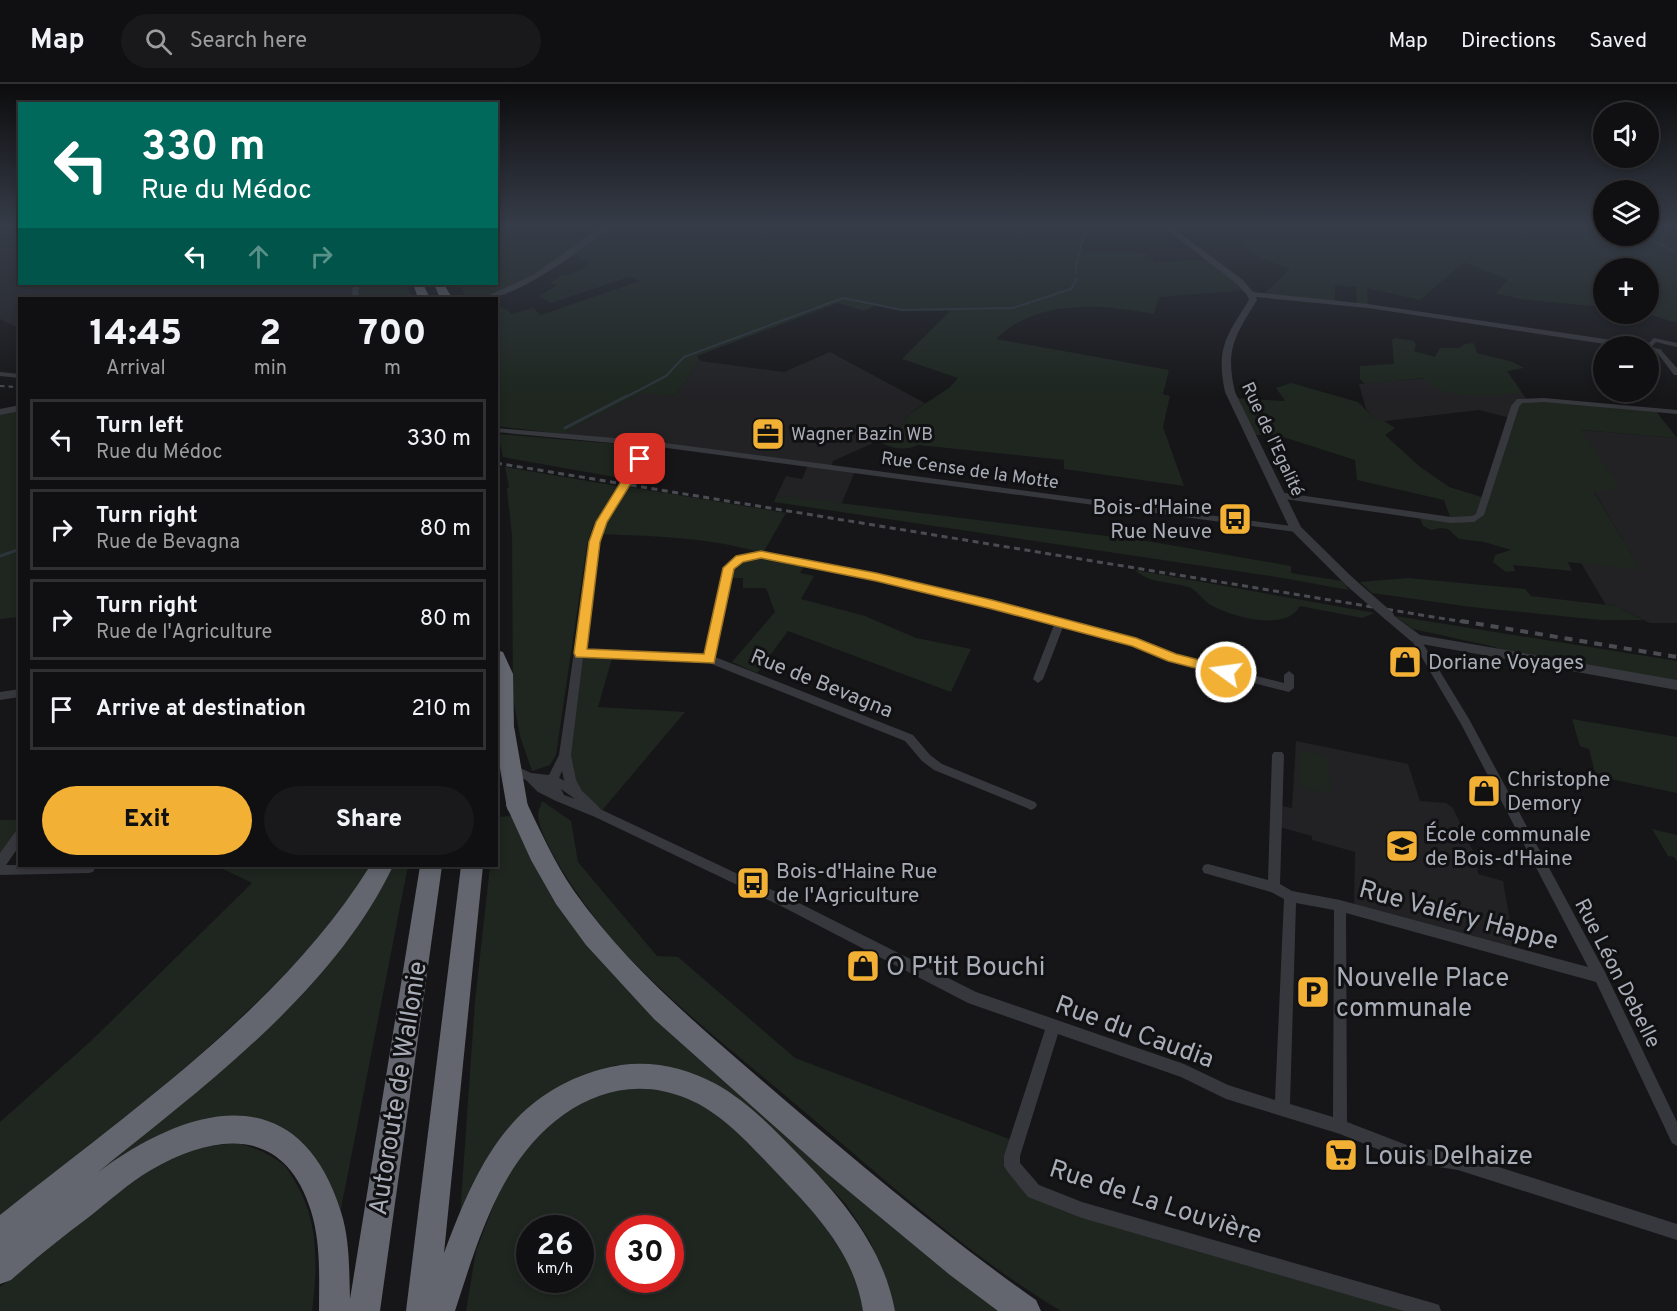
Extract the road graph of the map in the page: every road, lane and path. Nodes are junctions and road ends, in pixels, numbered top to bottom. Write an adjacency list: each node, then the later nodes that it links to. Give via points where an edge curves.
1 (522, 283): 4 (street)
2 (1241, 283): 3 (street)
3 (1251, 294): 5 (street, via 1368,306); 17 (street, Rue de l'Egalité, via 1253,300 1226,351 1225,368 1236,408)
4 (490, 297)
5 (1593, 340)
6 (1659, 341): 7 (street)
7 (1677, 345)
8 (1659, 356): 9 (street)
9 (1677, 373)
10 (0, 374): 11 (street)
11 (18, 376)
12 (18, 408): 13 (street)
13 (0, 412)
14 (1677, 412): 17 (street, via 1544,400 1520,402 1515,406 1480,515 1474,519 1451,520)
15 (498, 430): 16 (street, Rue Cense de la Motte)
16 (650, 443): 18 (street, Rue Cense de la Motte); 21 (street, via 598,529)
17 (1278, 495): 18 (street, Rue de l'Egalité)
18 (1296, 529): 20 (street, Rue de l'Egalité, bridge)
19 (1060, 623): 22 (street, via 876,577 756,555 740,558 729,568); 24 (street, via 1288,688); 25 (street)
20 (1412, 637): 26 (street); 46 (street, Rue Léon Debelle, via 1460,713)
21 (580, 653): 22 (street, Rue de Bevagna); 30 (street)
22 (710, 659): 33 (street, Rue de Bevagna, via 909,738 938,767)
23 (498, 662): 59 (highway, bridge, via 503,674 504,730 517,805 542,861 593,938 670,1019 900,1216)
24 (1289, 675)
25 (1038, 679)
26 (1677, 685)
27 (18, 693): 28 (street)
28 (0, 696)
29 (1278, 754): 43 (street)
30 (562, 760): 32 (street); 32 (street)
31 (498, 762): 32 (street, Rue du Caudia)
32 (551, 783): 34 (street, Rue du Caudia); 34 (street, Rue du Caudia, via 576,791)
33 (1031, 805)
34 (599, 814): 47 (street, Rue du Caudia, via 785,902 973,998)
35 (18, 838): 36 (street)
36 (0, 863)
37 (381, 867): 52 (highway, via 342,928 253,1023)
38 (431, 867): 55 (highway, Autoroute de Wallonie)
39 (472, 867): 56 (highway, Autoroute de Wallonie)
40 (89, 868): 42 (street)
41 (1208, 869): 43 (street, Rue Valéry Happe)
42 (0, 870)
43 (1274, 888): 44 (street, Rue Valéry Happe)
44 (1290, 896): 45 (street, Rue Valéry Happe); 48 (street)
45 (1340, 906): 46 (street, Rue Valéry Happe); 49 (street)
46 (1600, 977): 50 (street, Rue Léon Debelle)
47 (1053, 1027): 48 (street, Rue du Caudia, via 1184,1071 1226,1092); 60 (street, Rue de La Louvière, via 1012,1156 1012,1166 1034,1191 1082,1210)
48 (1282, 1108): 49 (street, Rue du Caudia)
49 (1340, 1127): 51 (street, Rue du Caudia, via 1412,1155 1458,1162)
50 (1677, 1138)
51 (1677, 1232)
52 (0, 1234)
53 (0, 1269): 54 (highway, via 139,1161 204,1133 249,1129 278,1139 291,1149 316,1186 326,1212)
54 (335, 1311)
55 (364, 1311)
56 (422, 1311)
57 (439, 1311): 58 (highway, via 462,1244 490,1181 519,1135 551,1105 586,1086 628,1076 663,1078 708,1094 756,1131 851,1235 878,1290)
58 (879, 1311)
59 (1025, 1311)
60 (1433, 1311)

